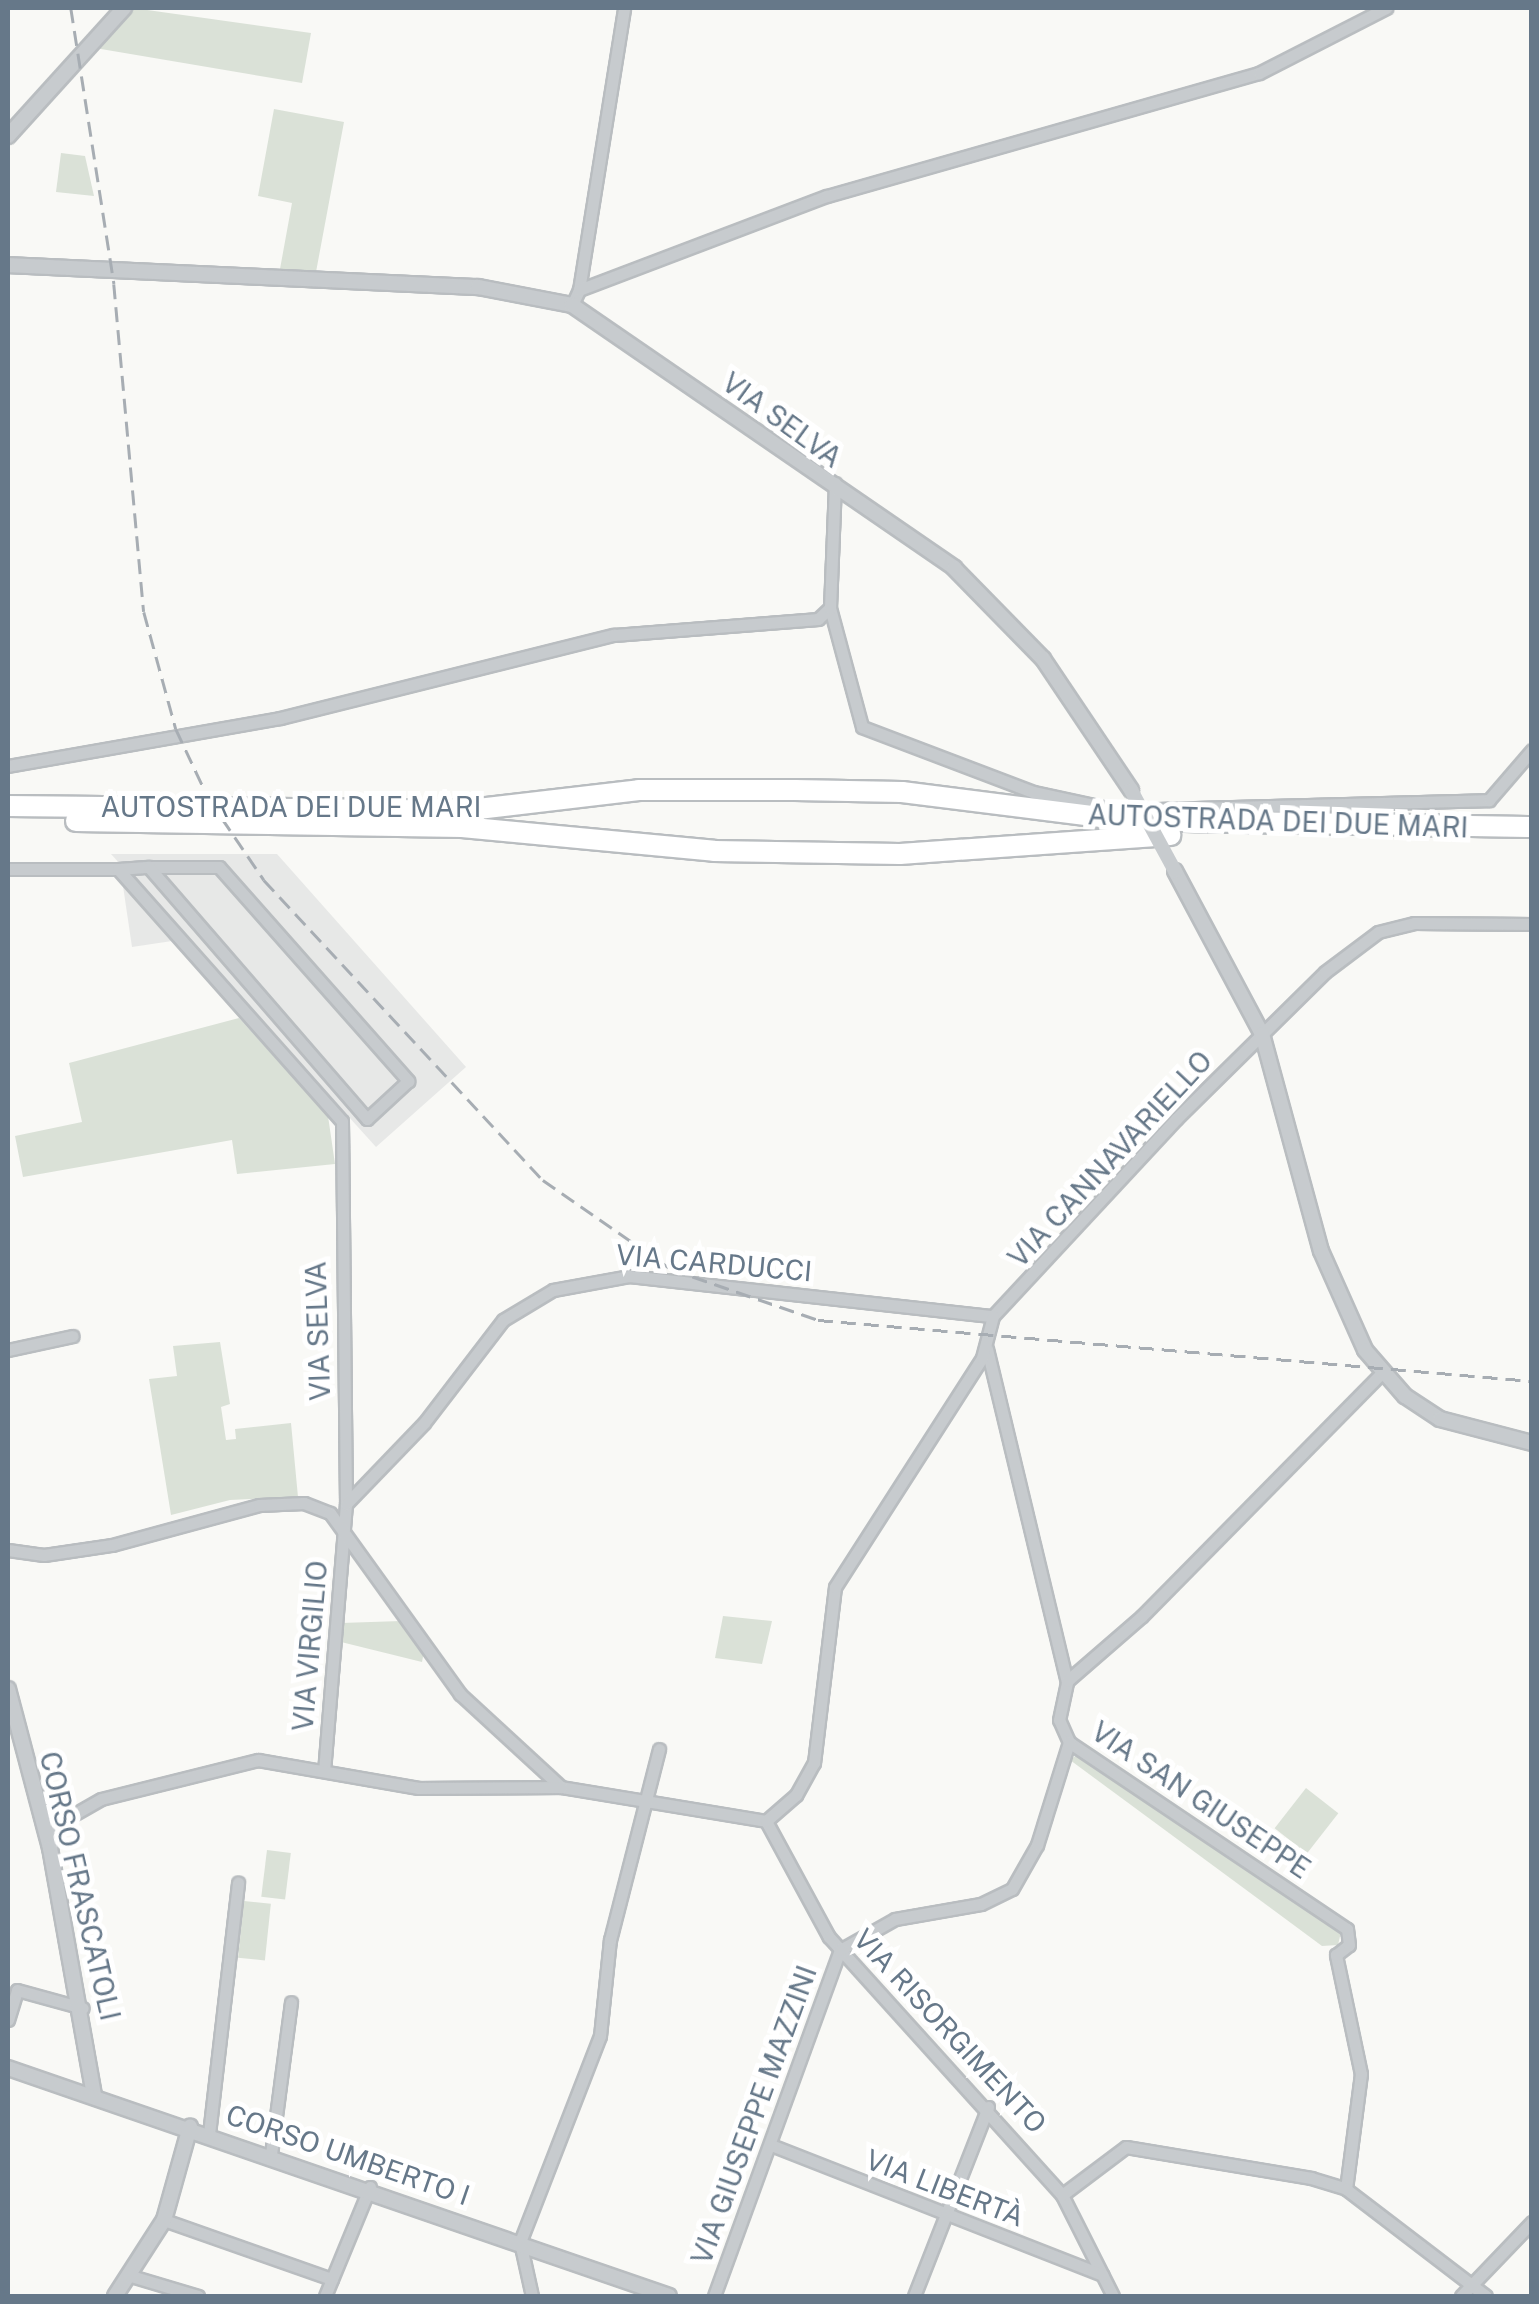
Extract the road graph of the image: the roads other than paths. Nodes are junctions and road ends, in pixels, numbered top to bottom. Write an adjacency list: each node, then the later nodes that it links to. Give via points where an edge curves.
1 (124, 8): 4 (street)
2 (624, 8): 6 (street)
3 (1386, 8): 6 (street, via 1259,74 826,196)
4 (8, 136)
5 (8, 266): 7 (street, VIA SELVA, via 478,287)
6 (580, 290): 7 (street)
7 (572, 306): 8 (street, VIA SELVA)
8 (836, 483): 9 (street, VIA SELVA); 20 (street, bridge, via 929,547 1002,613 1090,720)
9 (830, 608): 10 (street, VIA SELVA, via 862,727 1033,792 1116,810 1489,800); 11 (street, via 818,618 614,634 280,718)
10 (1532, 750)
11 (8, 766)
12 (8, 806): 14 (highway, AUTOSTRADA DEI DUE MARI, via 461,811 639,790 902,792 1122,820)
13 (8, 820): 15 (highway, AUTOSTRADA DEI DUE MARI, via 462,827 714,851 900,854 1138,835)
14 (1532, 828)
15 (1532, 840)
16 (149, 867): 16 (street, via 218,867 408,1081 366,1119); 18 (street)
17 (8, 869): 18 (street)
18 (118, 869): 27 (street, VIA SELVA, via 342,1120)
19 (1532, 924): 20 (street, VIA CANNAVARIELLO, via 1414,923 1378,932)
20 (1262, 1034): 21 (street, VIA CANNAVARIELLO); 25 (street, via 1327,1269)
21 (993, 1316): 23 (street); 27 (street, VIA CARDUCCI, via 629,1276 553,1290 503,1320 424,1423)
22 (73, 1336): 24 (street)
23 (987, 1348): 30 (street, VIA SAN GIUSEPPE); 37 (street, via 835,1587 814,1763 796,1795)
24 (8, 1350)
25 (1381, 1374): 26 (street, via 1459,1427); 30 (street, via 1142,1616)
26 (1532, 1443)
27 (346, 1504): 28 (street, VIA SELVA)
28 (346, 1524): 29 (street, via 304,1503 260,1505 157,1527 112,1546 44,1555); 34 (street, VIA VIRGILIO); 35 (street, via 460,1694)
29 (8, 1550)
30 (1066, 1680): 32 (street, VIA SAN GIUSEPPE, via 1060,1720)
31 (8, 1689): 38 (street, CORSO FRASCATOLI)
32 (1069, 1742): 40 (street, via 1037,1845 1012,1889 981,1904 895,1919); 52 (street, VIA SAN GIUSEPPE, via 1348,1929 1349,1945 1336,1955 1361,2074)
33 (660, 1749): 36 (street)
34 (324, 1771): 35 (street, via 446,1790); 38 (street, via 258,1760 216,1766 101,1800)
35 (562, 1787): 36 (street)
36 (646, 1804): 37 (street); 57 (street, via 610,1940 600,2036)
37 (766, 1821): 40 (street, VIA RISORGIMENTO)
38 (45, 1832): 42 (street, CORSO FRASCATOLI)
39 (238, 1883): 48 (street)
40 (840, 1950): 46 (street, VIA RISORGIMENTO); 49 (street, VIA GIUSEPPE MAZZINI)
41 (291, 2002): 50 (street)
42 (84, 2008): 43 (street, via 17,1990); 45 (street, CORSO FRASCATOLI)
43 (8, 2020)
44 (8, 2068): 45 (street, CORSO UMBERTO I)
45 (94, 2096): 47 (street, CORSO UMBERTO I)
46 (988, 2107): 53 (street, VIA RISORGIMENTO); 54 (street)
47 (190, 2128): 48 (street, CORSO UMBERTO I); 55 (street)
48 (210, 2134): 50 (street, CORSO UMBERTO I)
49 (771, 2145): 54 (street, VIA LIBERTÀ); 67 (street, VIA GIUSEPPE MAZZINI)
50 (272, 2154): 51 (street, CORSO UMBERTO I)
51 (370, 2188): 57 (street, CORSO UMBERTO I); 60 (street)
52 (1346, 2189): 53 (street, via 1126,2147); 61 (street)
53 (1062, 2195): 59 (street, VIA RISORGIMENTO)
54 (946, 2216): 59 (street, VIA LIBERTÀ); 68 (street)
55 (164, 2220): 58 (street); 60 (street)
56 (1532, 2222): 61 (street)
57 (520, 2242): 65 (street); 66 (street, CORSO UMBERTO I)
58 (131, 2276): 62 (street); 63 (street)
59 (1102, 2276): 69 (street, VIA RISORGIMENTO)
60 (332, 2279): 64 (street)
61 (1472, 2284): 70 (street); 71 (street)
62 (115, 2296)
63 (198, 2296)
64 (325, 2296)
65 (532, 2296)
66 (668, 2296)
67 (714, 2296)
68 (914, 2296)
69 (1112, 2296)
70 (1461, 2296)
71 (1486, 2296)

